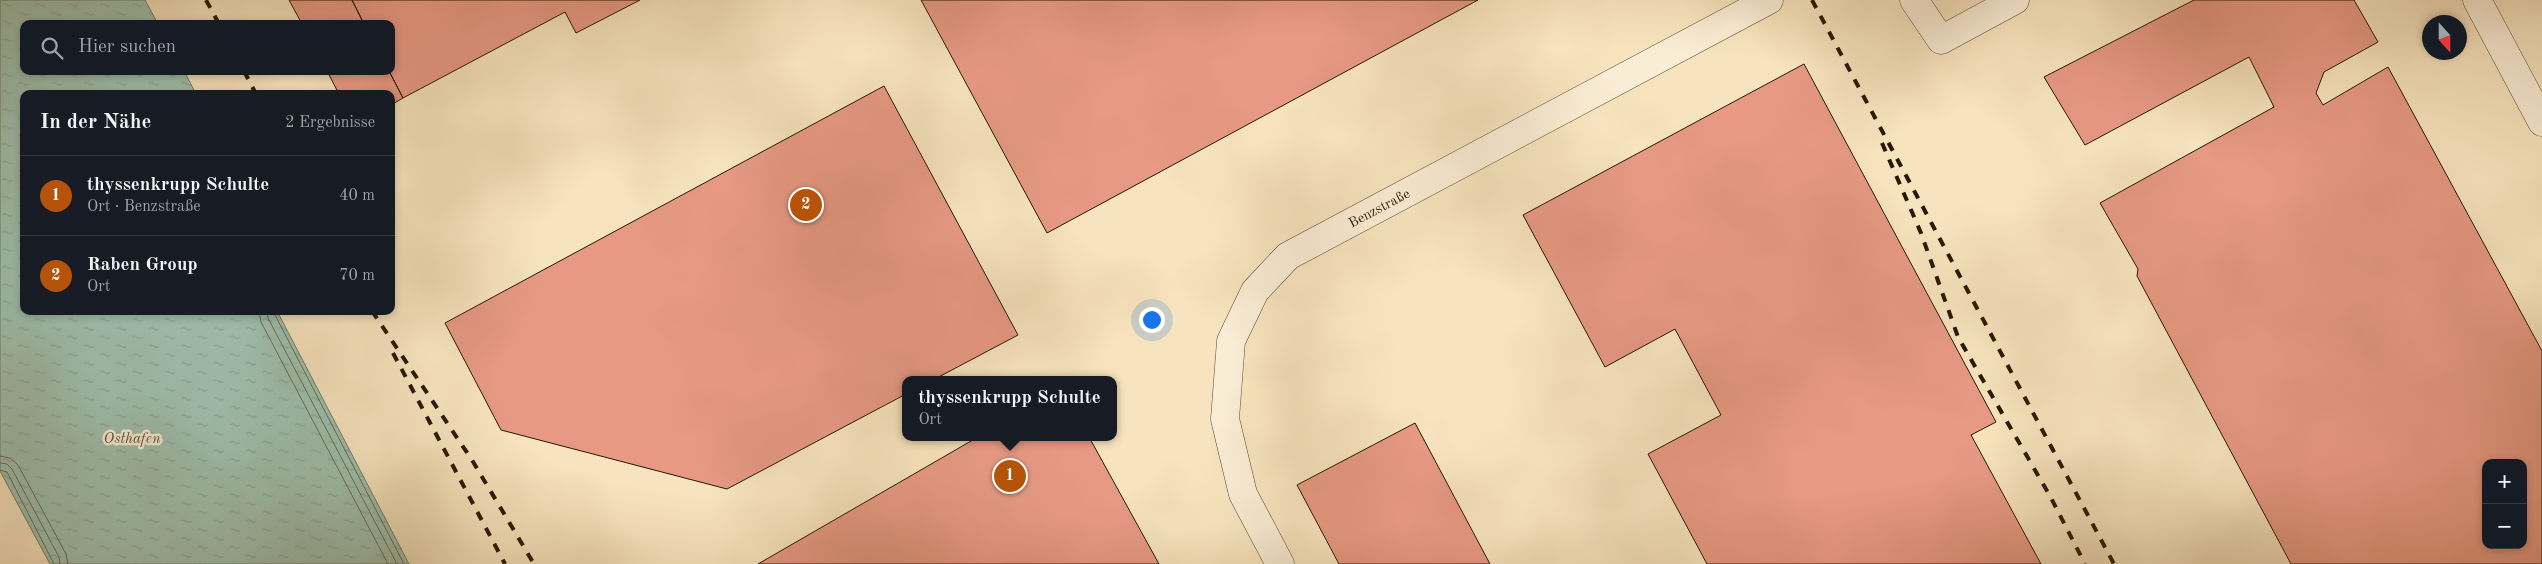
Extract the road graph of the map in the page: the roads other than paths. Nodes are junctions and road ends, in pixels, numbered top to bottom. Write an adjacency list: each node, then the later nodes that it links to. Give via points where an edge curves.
1 (1769, 0): 6 (street, Benzstraße, via 1288,256 1255,292 1231,341 1225,419 1243,494)
2 (1914, 0): 3 (street, via 1941,40)
3 (2015, 0)
4 (2477, 0): 5 (street)
5 (2542, 122)
6 (1280, 564)

